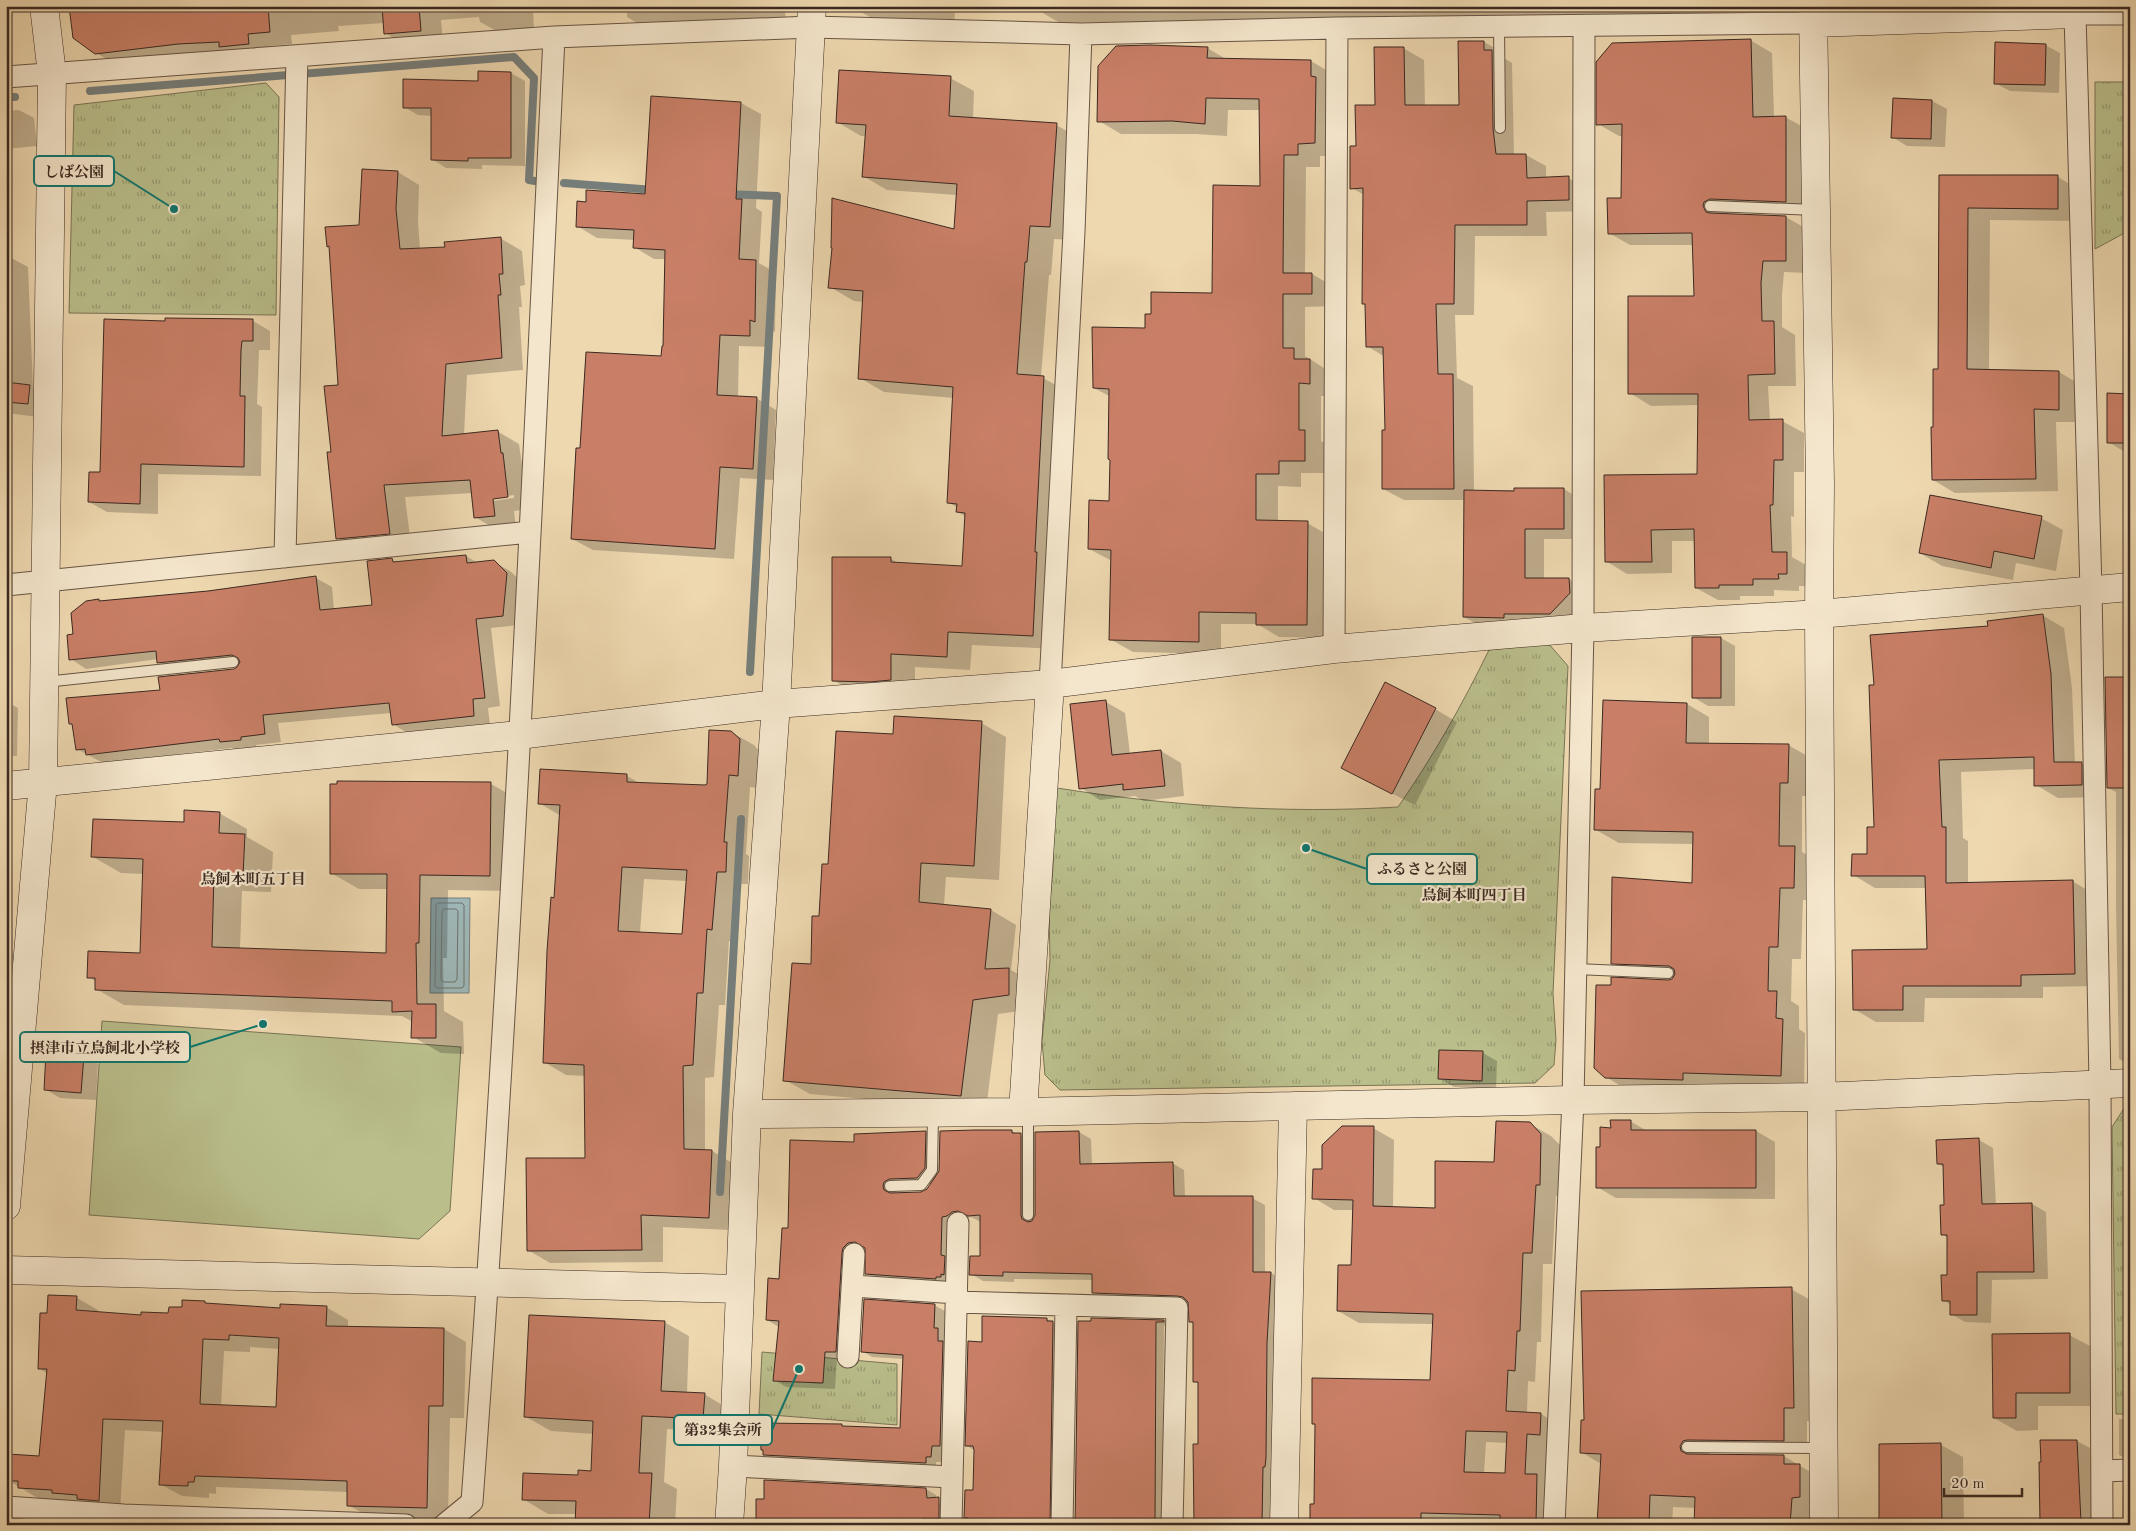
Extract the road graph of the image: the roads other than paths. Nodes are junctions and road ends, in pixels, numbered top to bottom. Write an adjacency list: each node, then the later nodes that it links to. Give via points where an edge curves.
1 (44, 6): 12 (street)
2 (2075, 14): 3 (street); 4 (street); 22 (street)
3 (2130, 14)
4 (1813, 15): 7 (street); 16 (street)
5 (812, 17): 9 (street); 10 (street); 29 (street)
6 (1499, 26): 7 (street); 8 (street); 14 (lane)
7 (1584, 26): 24 (street)
8 (1337, 28): 9 (street); 25 (street)
9 (1081, 34): 28 (street)
10 (554, 37): 11 (street); 17 (street)
11 (297, 56): 12 (street); 18 (street)
12 (52, 74): 13 (street); 19 (street)
13 (6, 77)
14 (1500, 128)
15 (1710, 206): 16 (lane)
16 (1816, 210): 23 (street)
17 (530, 532): 18 (street); 30 (street)
18 (285, 557): 19 (street)
19 (46, 581): 20 (street); 27 (street)
20 (6, 585)
21 (2130, 587): 22 (street)
22 (2091, 590): 23 (street); 36 (street)
23 (1819, 614): 24 (street); 37 (street)
24 (1583, 628): 25 (street); 33 (street)
25 (1334, 649): 28 (street)
26 (233, 662): 27 (lane)
27 (44, 682): 31 (street)
28 (1050, 684): 29 (street); 40 (street)
29 (776, 704): 30 (street); 42 (street)
30 (519, 735): 31 (street); 49 (street)
31 (43, 782): 32 (street); 44 (street)
32 (6, 786)
33 (1576, 969): 34 (lane); 38 (street)
34 (1668, 974)
35 (2130, 1083): 36 (street)
36 (2100, 1084): 37 (street); 59 (street)
37 (1821, 1097): 38 (street); 56 (street)
38 (1573, 1100): 39 (street); 69 (street)
39 (1293, 1106): 40 (street); 68 (street)
40 (1026, 1112): 41 (street); 45 (lane)
41 (933, 1113): 42 (street); 43 (lane, via 932,1170 921,1185)
42 (747, 1114): 51 (street)
43 (890, 1186)
44 (6, 1206)
45 (1028, 1215)
46 (958, 1223): 52 (street)
47 (854, 1254): 50 (street)
48 (6, 1270): 49 (street)
49 (488, 1283): 51 (street); 63 (street, via 472,1502)
50 (853, 1286): 52 (street); 54 (street)
51 (739, 1289): 57 (street)
52 (956, 1297): 53 (street); 60 (street)
53 (1066, 1305): 66 (street); 67 (street, via 1177,1308)
54 (848, 1357)
55 (1687, 1447): 56 (lane)
56 (1823, 1448): 70 (street)
57 (733, 1466): 60 (street); 64 (street)
58 (2130, 1470): 59 (street)
59 (2102, 1471): 71 (street)
60 (952, 1476): 65 (street)
61 (6, 1507): 62 (street, via 124,1515)
62 (406, 1525)
63 (444, 1525)
64 (728, 1525)
65 (951, 1525)
66 (1062, 1525)
67 (1172, 1525)
68 (1284, 1525)
69 (1554, 1525)
70 (1824, 1525)
71 (2102, 1525)

